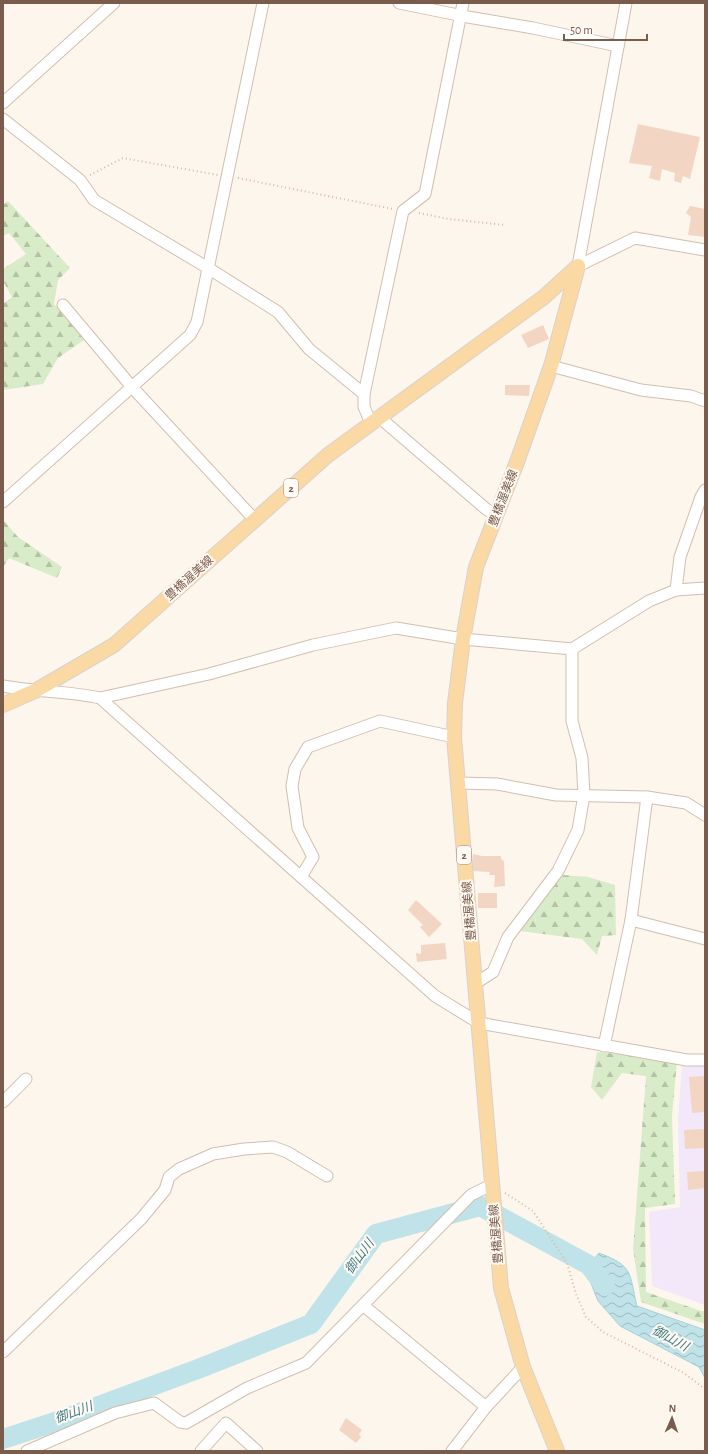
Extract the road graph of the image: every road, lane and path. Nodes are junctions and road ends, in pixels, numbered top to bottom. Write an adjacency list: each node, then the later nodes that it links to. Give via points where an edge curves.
1 (114, 3): 8 (street)
2 (262, 3): 10 (street)
3 (400, 3): 6 (street)
4 (463, 3): 6 (street)
5 (626, 3): 7 (street)
6 (460, 16): 7 (street); 12 (street, via 425,194)
7 (618, 46): 15 (street)
8 (3, 103)
9 (3, 119): 11 (street)
10 (228, 176): 11 (path, via 123,158); 12 (path); 16 (street)
11 (80, 180): 16 (street, via 94,200)
12 (403, 210): 13 (path, via 449,219); 20 (street)
13 (505, 225)
14 (705, 250): 15 (street, via 635,238)
15 (578, 266): 18 (main road, 豊橋渥美線 / 2); 22 (main road, 豊橋渥美線 / 2, via 544,297)
16 (208, 268): 19 (street, via 197,322 190,335); 20 (street, via 278,312 309,349)
17 (63, 305): 19 (street)
18 (551, 366): 21 (street, via 641,390 691,396); 25 (main road, 豊橋渥美線 / 2)
19 (132, 387): 24 (street); 26 (street)
20 (364, 394): 22 (street, via 364,407)
21 (705, 401)
22 (375, 420): 25 (street); 26 (main road, 豊橋渥美線 / 2, via 328,455)
23 (705, 490): 28 (street, via 680,557)
24 (3, 502)
25 (496, 515): 29 (main road, 豊橋渥美線 / 2, via 476,567)
26 (255, 520): 32 (main road, 豊橋渥美線 / 2, via 114,645)
27 (705, 588): 28 (street)
28 (676, 590): 30 (street, via 649,601)
29 (463, 639): 30 (street); 33 (street, via 396,628 313,645 209,674); 35 (main road, 豊橋渥美線 / 2, via 455,703)
30 (572, 649): 37 (street, via 572,721 582,758)
31 (3, 686): 32 (street)
32 (34, 691): 33 (street, via 71,692); 34 (main road, 豊橋渥美線 / 2)
33 (100, 698): 40 (street)
34 (3, 705)
35 (454, 736): 36 (main road, 豊橋渥美線 / 2); 40 (street, via 380,721 308,747 295,769 292,786 298,828 313,857)
36 (458, 783): 37 (street, via 497,784 556,795); 43 (main road, 豊橋渥美線 / 2)
37 (584, 795): 38 (street); 43 (street, via 578,830 558,871 508,937 493,972)
38 (647, 797): 39 (street, via 686,803); 41 (street)
39 (705, 815)
40 (301, 877): 44 (street, via 435,996)
41 (631, 920): 42 (street); 45 (street)
42 (705, 939)
43 (476, 984): 44 (main road, 豊橋渥美線 / 2)
44 (479, 1023): 45 (street); 50 (main road, 豊橋渥美線 / 2)
45 (604, 1046): 46 (street, via 687,1060)
46 (705, 1060)
47 (26, 1079): 48 (street)
48 (3, 1102)
49 (327, 1176): 52 (street, via 286,1152 272,1147 213,1154 179,1169 169,1177 165,1190 141,1219)
50 (492, 1189): 51 (street, via 471,1195); 53 (main road, 豊橋渥美線 / 2, via 501,1288); 54 (path, via 507,1193 533,1211 567,1264 586,1317 603,1332 684,1373)
51 (364, 1306): 55 (street); 56 (street, via 306,1363 247,1388 186,1423 180,1422 154,1403 115,1413)
52 (3, 1352)
53 (523, 1367): 55 (street); 60 (main road, 豊橋渥美線 / 2)
54 (705, 1389)
55 (486, 1407): 59 (street)
56 (27, 1451)
57 (201, 1451): 58 (street, via 226,1423)
58 (257, 1451)
59 (452, 1451)
60 (557, 1451)

